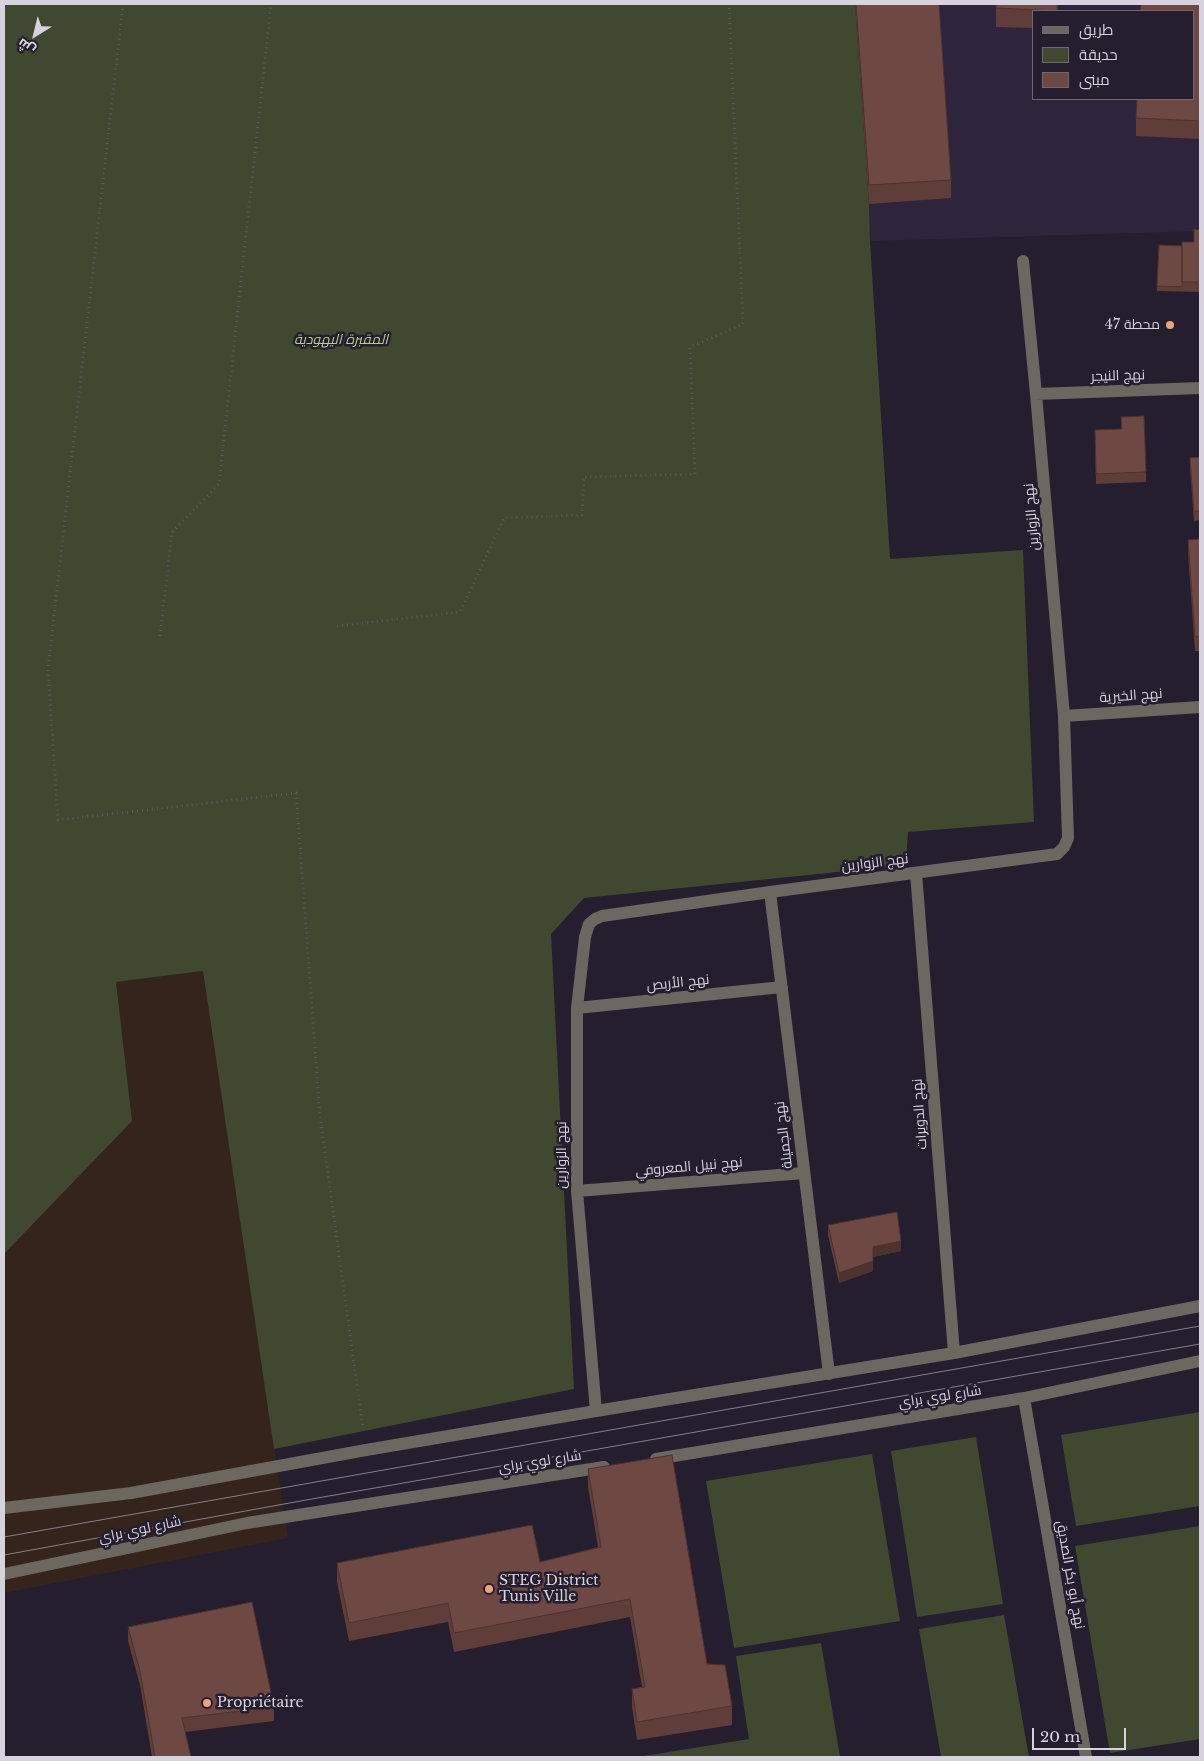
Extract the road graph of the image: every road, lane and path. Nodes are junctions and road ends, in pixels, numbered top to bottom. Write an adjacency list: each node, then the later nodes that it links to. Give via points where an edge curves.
1 (123, 4): 23 (path, via 48,669 58,820 296,793 320,1116)
2 (271, 4): 8 (path, via 219,484 172,532)
3 (729, 4): 7 (path, via 743,324 690,347 695,474 584,477 582,515 504,518 460,612)
4 (1023, 261): 6 (street, نهج الزوارين)
5 (1200, 388): 6 (street, نهج النيجر)
6 (1036, 394): 10 (street, نهج الزوارين)
7 (337, 626)
8 (160, 636)
9 (1200, 707): 10 (street, نهج الخيرية)
10 (1064, 716): 11 (street, نهج الزوارين, via 1069,825 1064,847 1057,854)
11 (916, 873): 12 (street, نهج الزوارين); 18 (street, نهج الدويرات)
12 (770, 892): 13 (street, نهج الجميلة); 14 (street, نهج الزوارين, via 595,918 584,937)
13 (782, 987): 14 (street, نهج الأربص); 15 (street, نهج الجميلة)
14 (577, 1008): 16 (street, نهج الزوارين)
15 (804, 1173): 16 (street, نهج نبيل المعروفي); 20 (street, نهج الجميلة)
16 (577, 1191): 22 (street, نهج الزوارين)
17 (1200, 1306): 18 (street)
18 (954, 1353): 20 (street)
19 (1200, 1361): 21 (street, شارع لوي براي)
20 (829, 1374): 22 (street)
21 (1024, 1398): 24 (street, شارع لوي براي); 28 (street, نهج أبو بكر الصديق)
22 (596, 1410): 23 (street)
23 (366, 1450): 26 (street, via 131,1493)
24 (648, 1460)
25 (619, 1465): 27 (street, شارع لوي براي, via 247,1522)
26 (4, 1508)
27 (4, 1574)
28 (1086, 1757)

